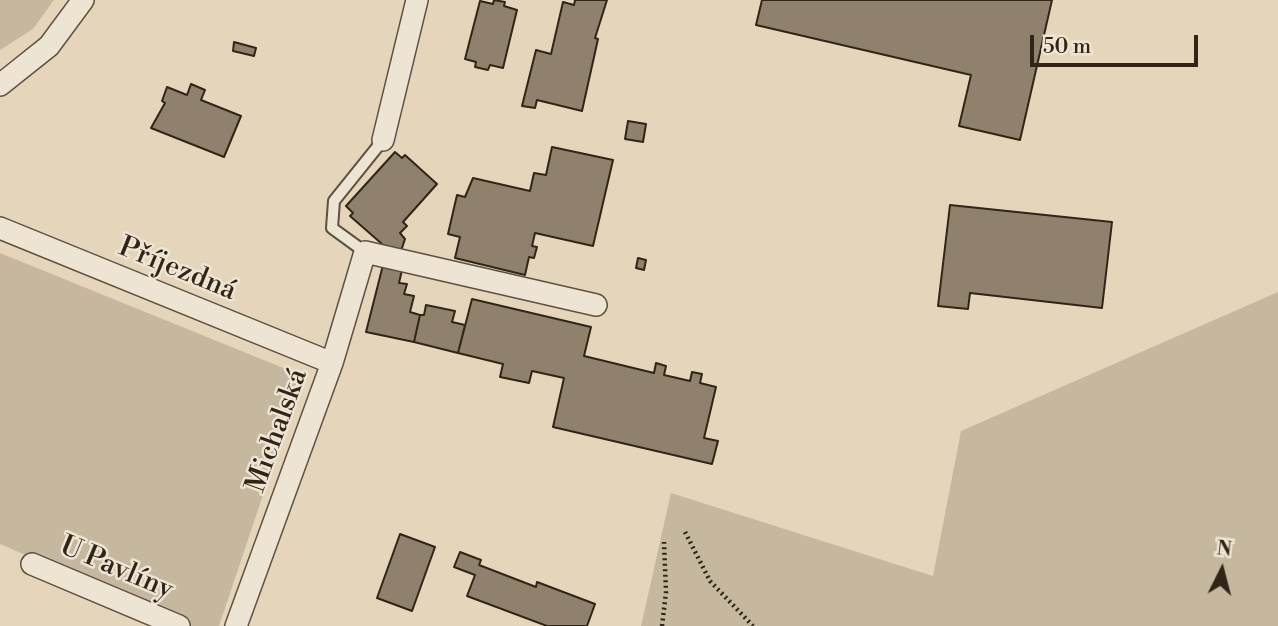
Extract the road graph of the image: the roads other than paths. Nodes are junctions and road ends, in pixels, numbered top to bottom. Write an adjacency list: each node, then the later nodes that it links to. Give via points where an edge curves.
1 (83, 0): 3 (street, via 49,46)
2 (417, 0): 4 (street)
3 (0, 85)
4 (383, 140): 6 (lane, via 334,201 332,228)
5 (0, 228): 8 (street, Příjezdná)
6 (365, 252): 7 (street); 8 (street, Michalská)
7 (596, 305)
8 (332, 363): 11 (street, Michalská)
9 (32, 564): 10 (street, U Pavlíny)
10 (179, 626)
11 (236, 626)

